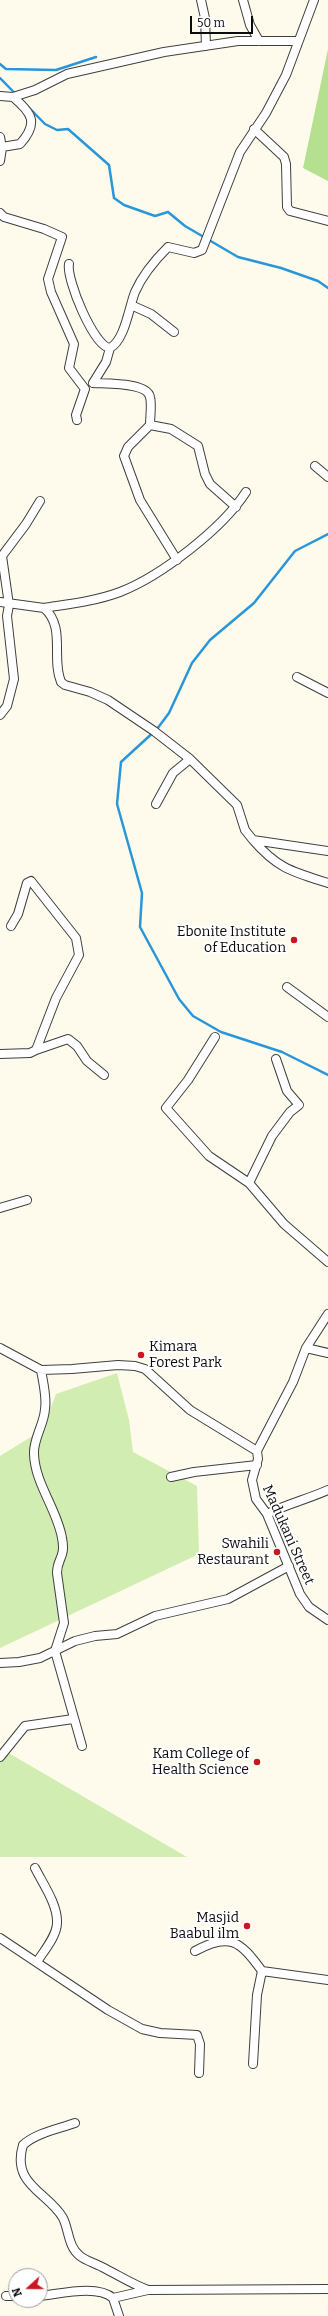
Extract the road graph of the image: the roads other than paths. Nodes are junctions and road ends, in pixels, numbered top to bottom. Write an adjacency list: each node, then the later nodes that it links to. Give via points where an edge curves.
1 (201, 0): 6 (street)
2 (243, 0): 4 (street, via 250,25)
3 (314, 0): 5 (street)
4 (259, 41): 5 (street); 6 (street)
5 (298, 41): 9 (street, via 286,75 266,113)
6 (206, 46): 8 (street, via 164,52 74,72)
7 (0, 96): 8 (street)
8 (13, 97): 11 (street, via 29,112 32,124 20,144)
9 (254, 129): 14 (street, via 284,157 287,207 290,211); 16 (street, via 240,152 202,250 194,253 168,247 159,255 136,291)
10 (0, 137): 11 (street)
11 (2, 147): 12 (street)
12 (0, 160)
13 (0, 213): 20 (street, via 4,218 62,237 48,279 51,292 74,344 69,368)
14 (328, 221)
15 (69, 264): 18 (street, via 70,281 85,316 102,346)
16 (131, 304): 17 (street, via 151,314); 18 (street, via 123,331)
17 (174, 332)
18 (110, 348): 19 (street, via 106,362)
19 (92, 383): 20 (street); 22 (street, via 139,386 148,392 151,397)
20 (85, 389): 21 (street, via 76,415)
21 (77, 420)
22 (150, 425): 27 (street, via 171,429 198,446 210,484); 28 (street, via 128,447 124,456 140,500)
23 (315, 466): 24 (street)
24 (328, 477)
25 (246, 492): 27 (street)
26 (40, 501): 30 (street, via 2,556)
27 (236, 507): 28 (street)
28 (178, 560): 31 (street, via 120,592)
29 (0, 602): 30 (street)
30 (9, 604): 31 (street); 34 (street, via 7,616 14,679 7,706)
31 (44, 608): 35 (street, via 49,612 57,635 61,682 108,700)
32 (297, 677): 33 (street)
33 (328, 692)
34 (0, 715)
35 (190, 759): 36 (street, via 173,773); 37 (street, via 237,805 245,830)
36 (156, 804)
37 (253, 840): 38 (street); 39 (street, via 269,858 286,869)
38 (328, 851)
39 (328, 883)
40 (11, 926): 44 (street, via 18,914 27,883 32,881 78,944 79,955 56,998)
41 (287, 986): 42 (street)
42 (328, 1017)
43 (215, 1037): 48 (street, via 188,1080 166,1108 208,1156)
44 (36, 1050): 45 (street); 47 (street, via 68,1039 77,1046 86,1061)
45 (0, 1054)
46 (276, 1059): 48 (street, via 287,1091 299,1105 290,1112 272,1136)
47 (104, 1076)
48 (249, 1183): 51 (street, via 284,1224)
49 (27, 1200): 50 (street)
50 (0, 1208)
51 (328, 1262)
52 (328, 1314): 54 (street)
53 (0, 1348): 56 (street)
54 (306, 1348): 55 (street); 57 (street, via 294,1382)
55 (328, 1353)
56 (41, 1370): 57 (street, via 118,1365 145,1369 190,1410); 64 (street, via 46,1408 34,1446 34,1454 41,1485 60,1531 64,1549 57,1573 64,1623)
57 (257, 1451): 58 (street, Madukani Street)
58 (256, 1465): 59 (street); 61 (street, Madukani Street, via 252,1488 256,1499)
59 (172, 1477)
60 (328, 1490): 61 (street)
61 (267, 1514): 62 (street, Madukani Street)
62 (289, 1566): 63 (street, Madukani Street, via 304,1602); 64 (street, via 228,1598 155,1616 117,1634 75,1641)
63 (328, 1620)
64 (55, 1651): 65 (street, via 25,1661); 66 (street)
65 (0, 1663)
66 (73, 1719): 67 (street); 68 (street, via 24,1726)
67 (82, 1746)
68 (0, 1757)
69 (35, 1868): 72 (street, via 50,1898 57,1924 52,1938)
70 (0, 1938): 72 (street)
71 (195, 1951): 73 (street, via 218,1941 235,1942 244,1948)
72 (37, 1962): 76 (street, via 108,2010 142,2029 197,2036 200,2044)
73 (262, 1971): 74 (street); 75 (street, via 257,1995)
74 (328, 1980)
75 (253, 2064)
76 (199, 2073)
77 (75, 2123): 79 (street, via 23,2145 22,2162 26,2180 62,2218 78,2254 126,2281)
78 (328, 2289): 79 (street)
79 (148, 2290): 81 (street)
80 (48, 2295): 81 (street, via 88,2290 101,2292)
81 (113, 2298): 82 (street)
82 (120, 2316)

